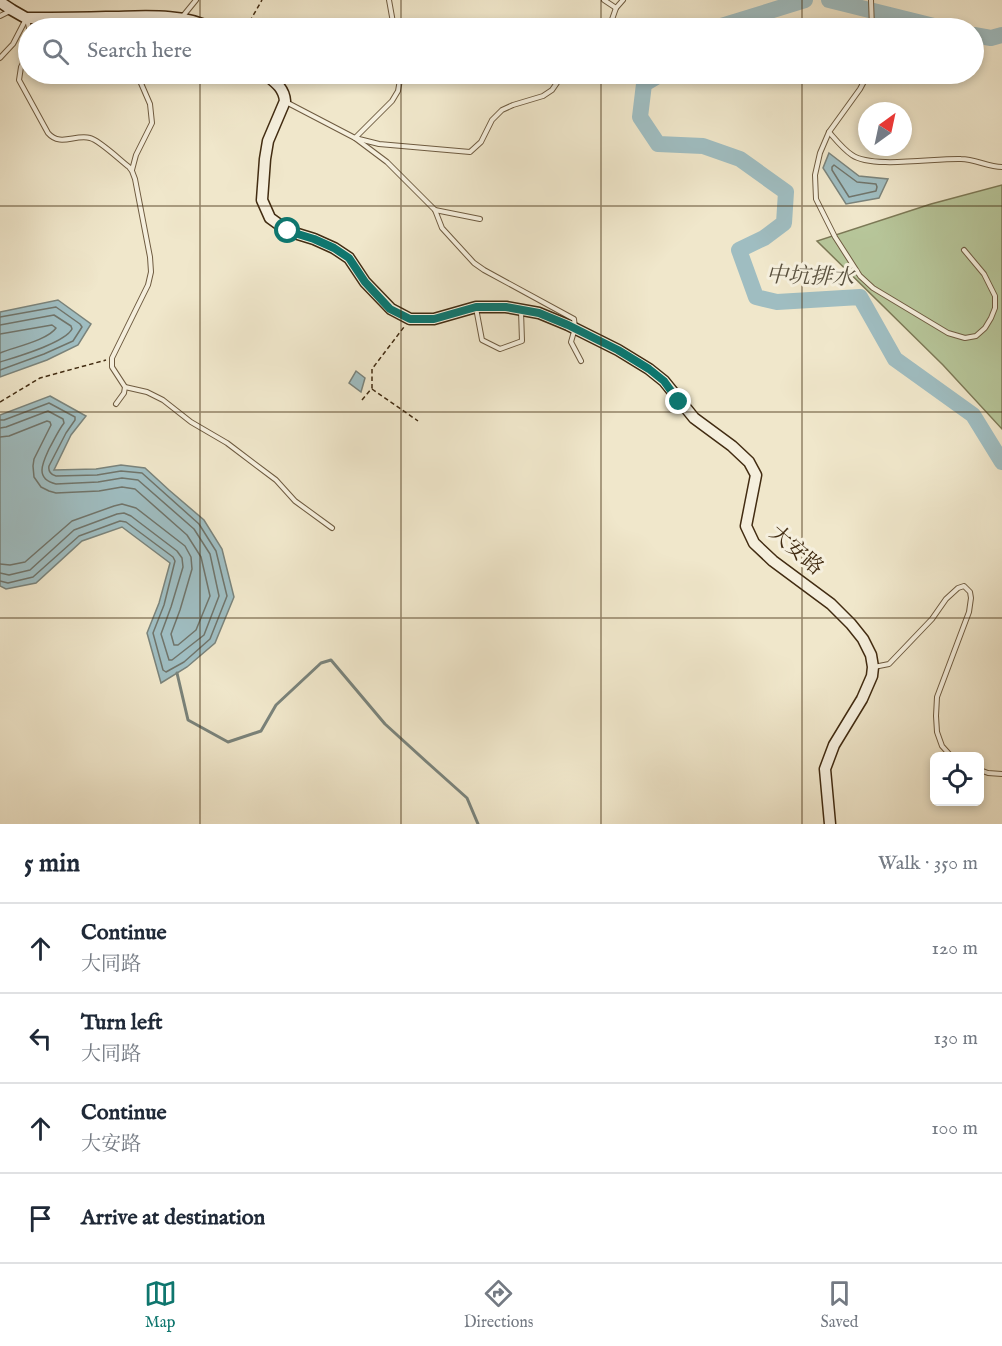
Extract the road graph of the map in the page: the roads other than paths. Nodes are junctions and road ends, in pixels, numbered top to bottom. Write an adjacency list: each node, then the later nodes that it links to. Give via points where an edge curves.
1 (195, 0): 14 (lane)
2 (389, 0): 15 (lane)
3 (604, 0): 7 (lane)
4 (623, 0): 7 (lane)
5 (871, 1): 17 (lane)
6 (0, 2): 8 (street)
7 (616, 8): 16 (lane)
8 (12, 10): 9 (lane); 11 (street)
9 (0, 16)
10 (113, 17): 12 (street); 13 (street)
11 (22, 18)
12 (99, 18)
13 (172, 18)
14 (182, 18)
15 (392, 18)
16 (612, 18)
17 (872, 18)
18 (18, 37): 19 (lane)
19 (0, 58)
20 (21, 84): 30 (lane, via 52,138 91,138)
21 (141, 84): 30 (lane, via 150,104 152,123)
22 (277, 84): 26 (street, via 285,94)
23 (400, 84): 28 (lane, via 392,101)
24 (556, 84): 28 (lane, via 543,96 502,110 492,120 482,142 470,152 379,144)
25 (863, 84): 27 (lane)
26 (285, 102): 28 (lane); 34 (street, 大安路, via 268,141 265,159 262,200 270,218 288,231 314,239 349,258 390,309 410,319 434,319)
27 (829, 132): 29 (lane, via 853,156 863,159 964,159); 33 (lane, via 815,175 816,199 835,237 860,276 873,288 948,333 965,338 976,336 991,318 995,296 984,274)
28 (356, 138): 31 (lane, via 387,162)
29 (1002, 166)
30 (132, 171): 38 (lane, via 151,272 112,358 112,367)
31 (435, 210): 32 (lane); 36 (lane, via 442,228 474,263 574,319)
32 (480, 219)
33 (964, 250)
34 (476, 307): 35 (street, 大安路); 35 (lane, via 482,340 500,349 522,341)
35 (520, 309): 36 (street, 大安路)
36 (575, 328): 37 (lane, via 571,342); 41 (street, 大安路, via 649,369 694,418 749,462 756,476 746,526 754,543 851,624 863,639)
37 (581, 361)
38 (125, 387): 39 (lane); 40 (lane, via 163,400 227,443)
39 (116, 404)
40 (332, 528)
41 (873, 667): 42 (lane, via 889,664 953,591 967,588 971,598 969,612 937,697 937,732); 45 (street, via 862,699 834,745 825,769)
42 (947, 752)
43 (984, 772): 44 (lane)
44 (1002, 774)
45 (830, 824)

